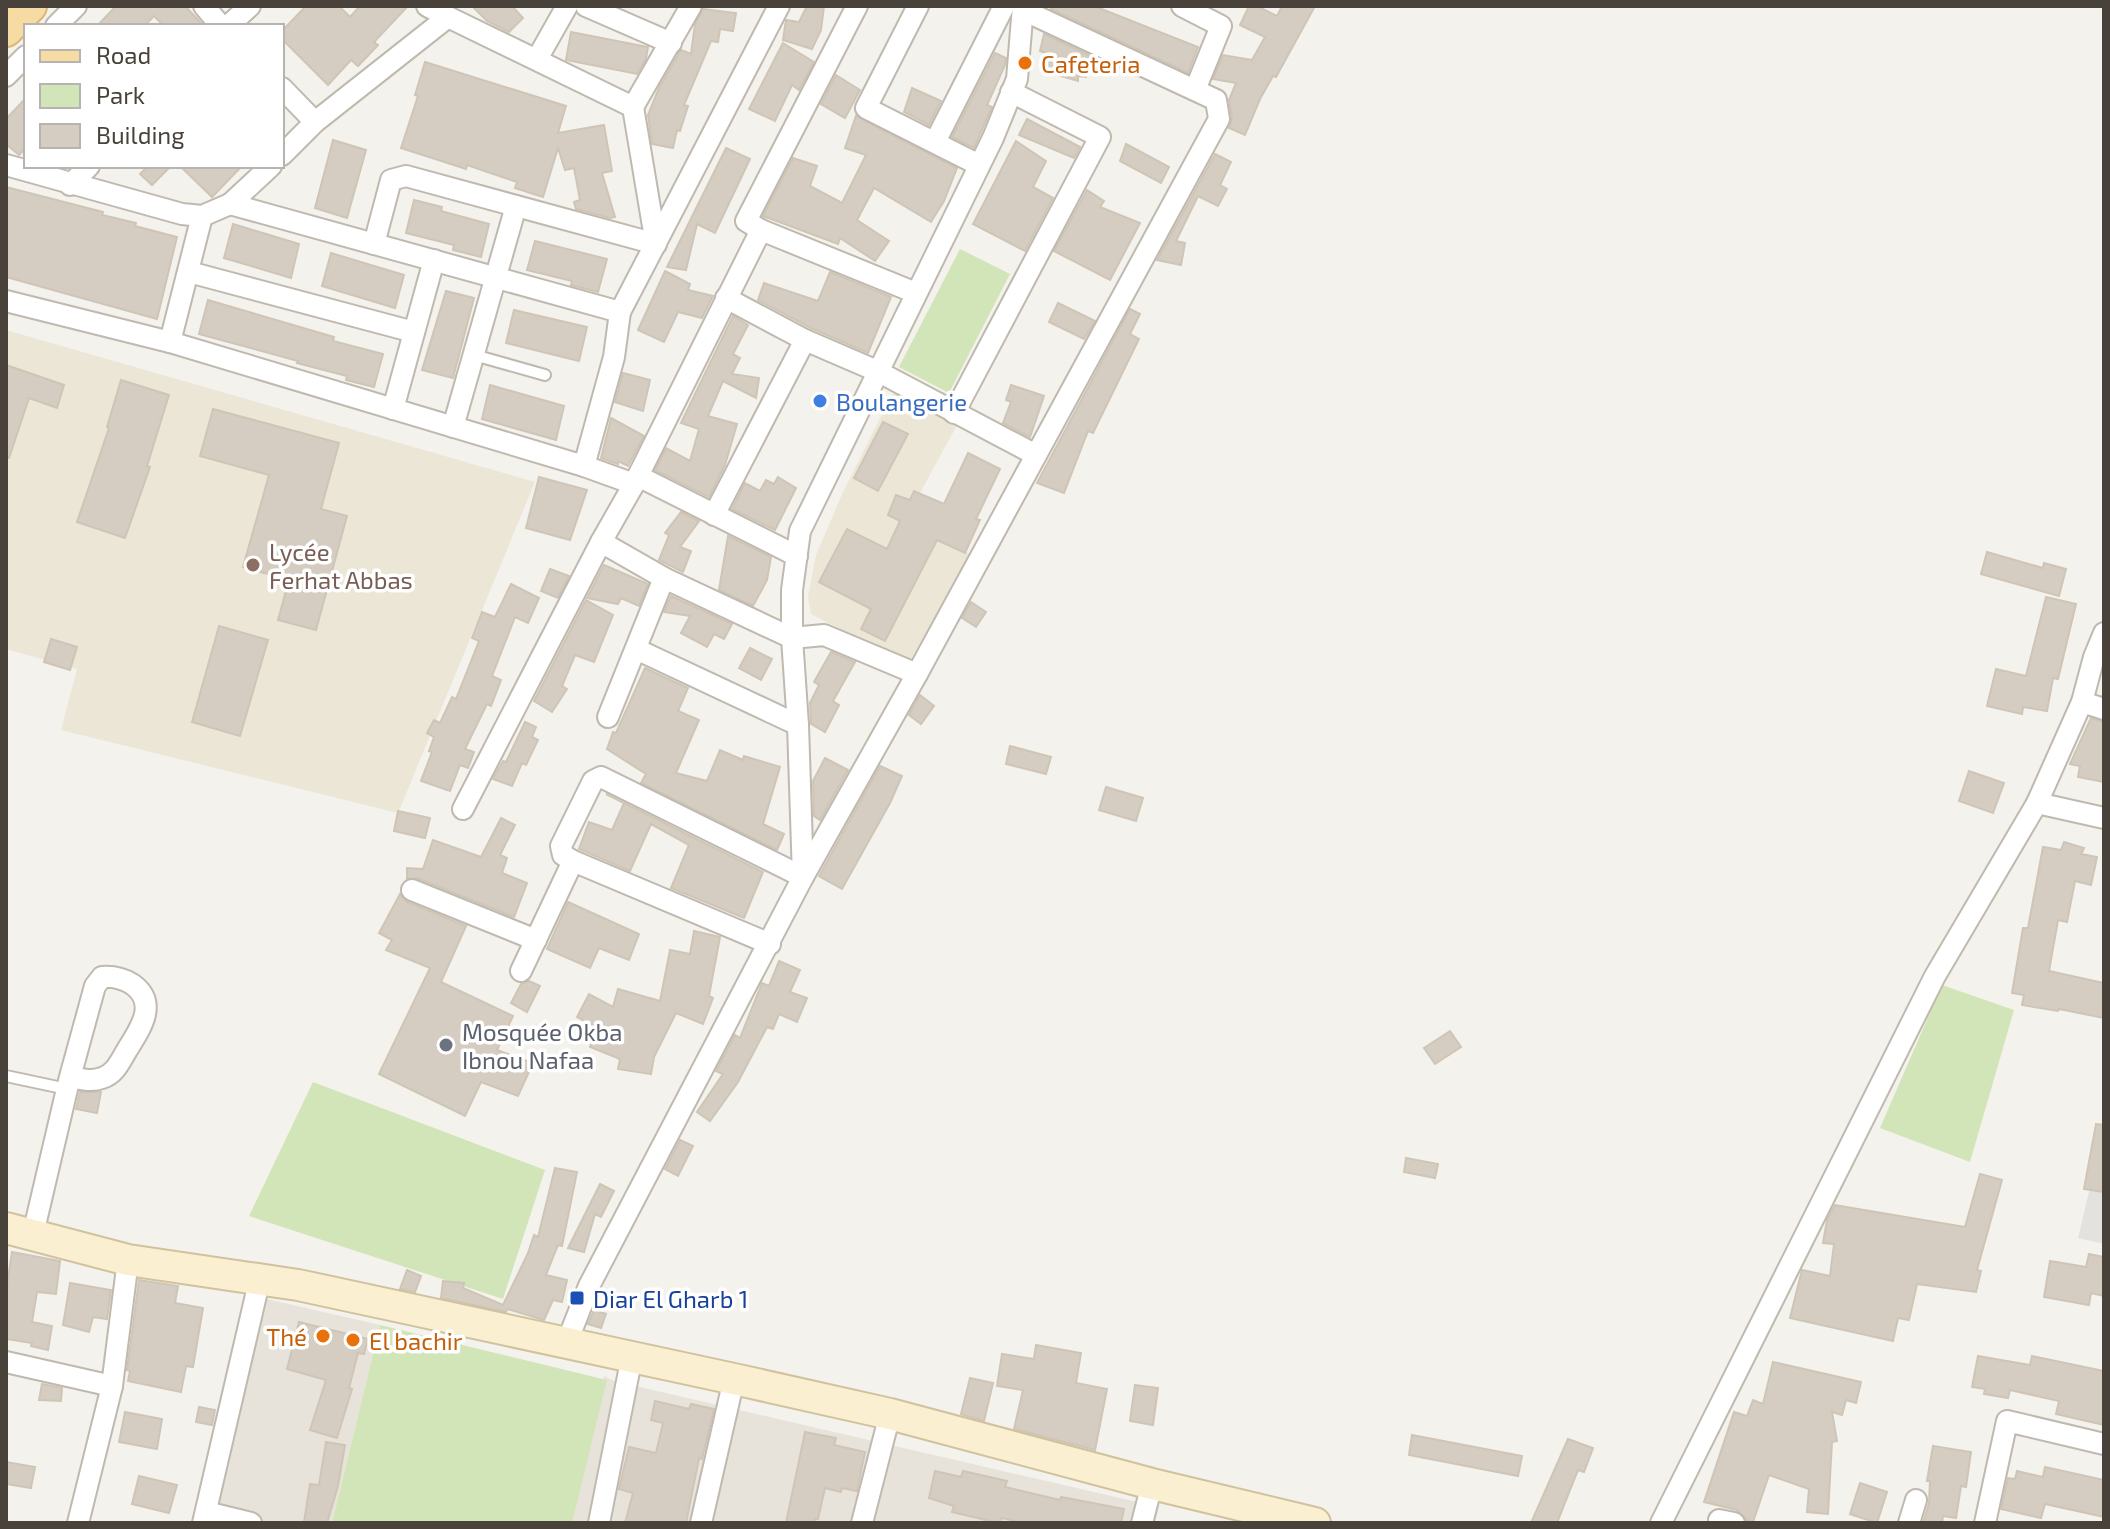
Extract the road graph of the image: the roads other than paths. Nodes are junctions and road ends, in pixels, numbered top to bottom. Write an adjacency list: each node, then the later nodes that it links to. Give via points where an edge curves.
1 (30, 6): 18 (main road)
2 (76, 6): 15 (street)
3 (204, 6): 16 (street)
4 (250, 6): 17 (street)
5 (427, 6): 14 (street)
6 (567, 6): 21 (street)
7 (586, 6): 19 (street)
8 (691, 6): 19 (street)
9 (779, 6): 40 (street)
10 (857, 6): 38 (street, via 746,221)
11 (918, 6): 28 (street, via 866,108)
12 (1182, 6): 24 (street, via 1221,26)
13 (1017, 7): 24 (street); 25 (street, via 1017,79); 28 (street)
14 (448, 17): 21 (street); 27 (street)
15 (58, 24)
16 (219, 24)
17 (230, 24)
18 (6, 30)
19 (671, 43): 26 (street)
20 (24, 58): 22 (street)
21 (537, 59): 26 (street)
22 (6, 76)
23 (284, 90): 27 (street)
24 (1195, 90): 57 (street, via 1216,100 1219,119)
25 (1011, 92): 31 (street); 55 (street, via 1100,137)
26 (633, 107): 40 (street)
27 (315, 122): 29 (street)
28 (935, 142): 31 (street)
29 (284, 153)
30 (6, 165): 34 (street)
31 (979, 165): 44 (street)
32 (87, 168): 34 (street)
33 (269, 168): 35 (street)
34 (70, 185): 37 (street)
35 (230, 204): 37 (street); 39 (street)
36 (516, 206): 39 (street, via 406,176 391,180); 40 (street); 43 (street)
37 (202, 216): 42 (street)
38 (761, 230): 44 (street); 45 (street)
39 (374, 244): 41 (street)
40 (656, 244): 47 (street)
41 (434, 260): 43 (street); 48 (street)
42 (189, 272): 48 (street); 50 (street)
43 (496, 277): 47 (street); 51 (street)
44 (916, 293): 52 (street)
45 (726, 298): 49 (street); 59 (street)
46 (6, 301): 50 (street)
47 (620, 312): 58 (street, via 614,357)
48 (414, 332): 54 (street)
49 (805, 340): 52 (street); 60 (street)
50 (170, 342): 54 (street)
51 (474, 355): 53 (lane); 56 (street)
52 (877, 371): 55 (street); 62 (street, via 800,531)
53 (545, 375)
54 (393, 409): 56 (street)
55 (954, 413): 57 (street)
56 (453, 427): 58 (street)
57 (1036, 455): 67 (street)
58 (584, 466): 59 (street)
59 (636, 480): 60 (street); 61 (street)
60 (714, 515): 62 (street)
61 (601, 542): 63 (street); 73 (street)
62 (797, 556): 65 (street)
63 (664, 578): 65 (street); 66 (street)
64 (2104, 633): 68 (street)
65 (792, 638): 67 (street, via 824,635); 71 (street)
66 (636, 649): 70 (street); 71 (street)
67 (917, 674): 76 (street)
68 (2082, 702): 69 (street); 72 (street)
69 (2104, 709)
70 (608, 717)
71 (798, 725): 76 (street)
72 (2037, 803): 74 (street); 103 (street, via 1935,976)
73 (463, 809)
74 (2104, 818)
75 (573, 861): 76 (street, via 563,855 561,846 593,781 601,777); 78 (street); 79 (street)
76 (803, 877): 79 (street)
77 (412, 890): 78 (street)
78 (536, 940): 80 (street)
79 (770, 944): 86 (street, via 589,1286)
80 (521, 971)
81 (6, 1076): 82 (lane)
82 (69, 1083): 82 (street, via 95,986 102,977 124,979 146,1001 141,1027 114,1071); 83 (street)
83 (20, 1231): 84 (main road)
84 (128, 1260): 85 (main road); 90 (street)
85 (260, 1278): 86 (main road); 95 (street)
86 (567, 1342): 87 (main road)
87 (632, 1356): 89 (main road); 98 (street)
88 (6, 1362): 90 (street)
89 (734, 1379): 91 (main road); 99 (street)
90 (112, 1386): 96 (street)
91 (890, 1414): 93 (main road); 100 (street)
92 (2104, 1444): 105 (street, via 2007,1421)
93 (1152, 1484): 101 (street); 102 (main road)
94 (1916, 1500): 104 (street)
95 (204, 1518): 97 (street)
96 (78, 1523)
97 (251, 1523)
98 (599, 1523)
99 (701, 1523)
100 (862, 1523)
101 (1142, 1523)
102 (1315, 1523)
103 (1661, 1523)
104 (1909, 1523)
105 (1985, 1523)

